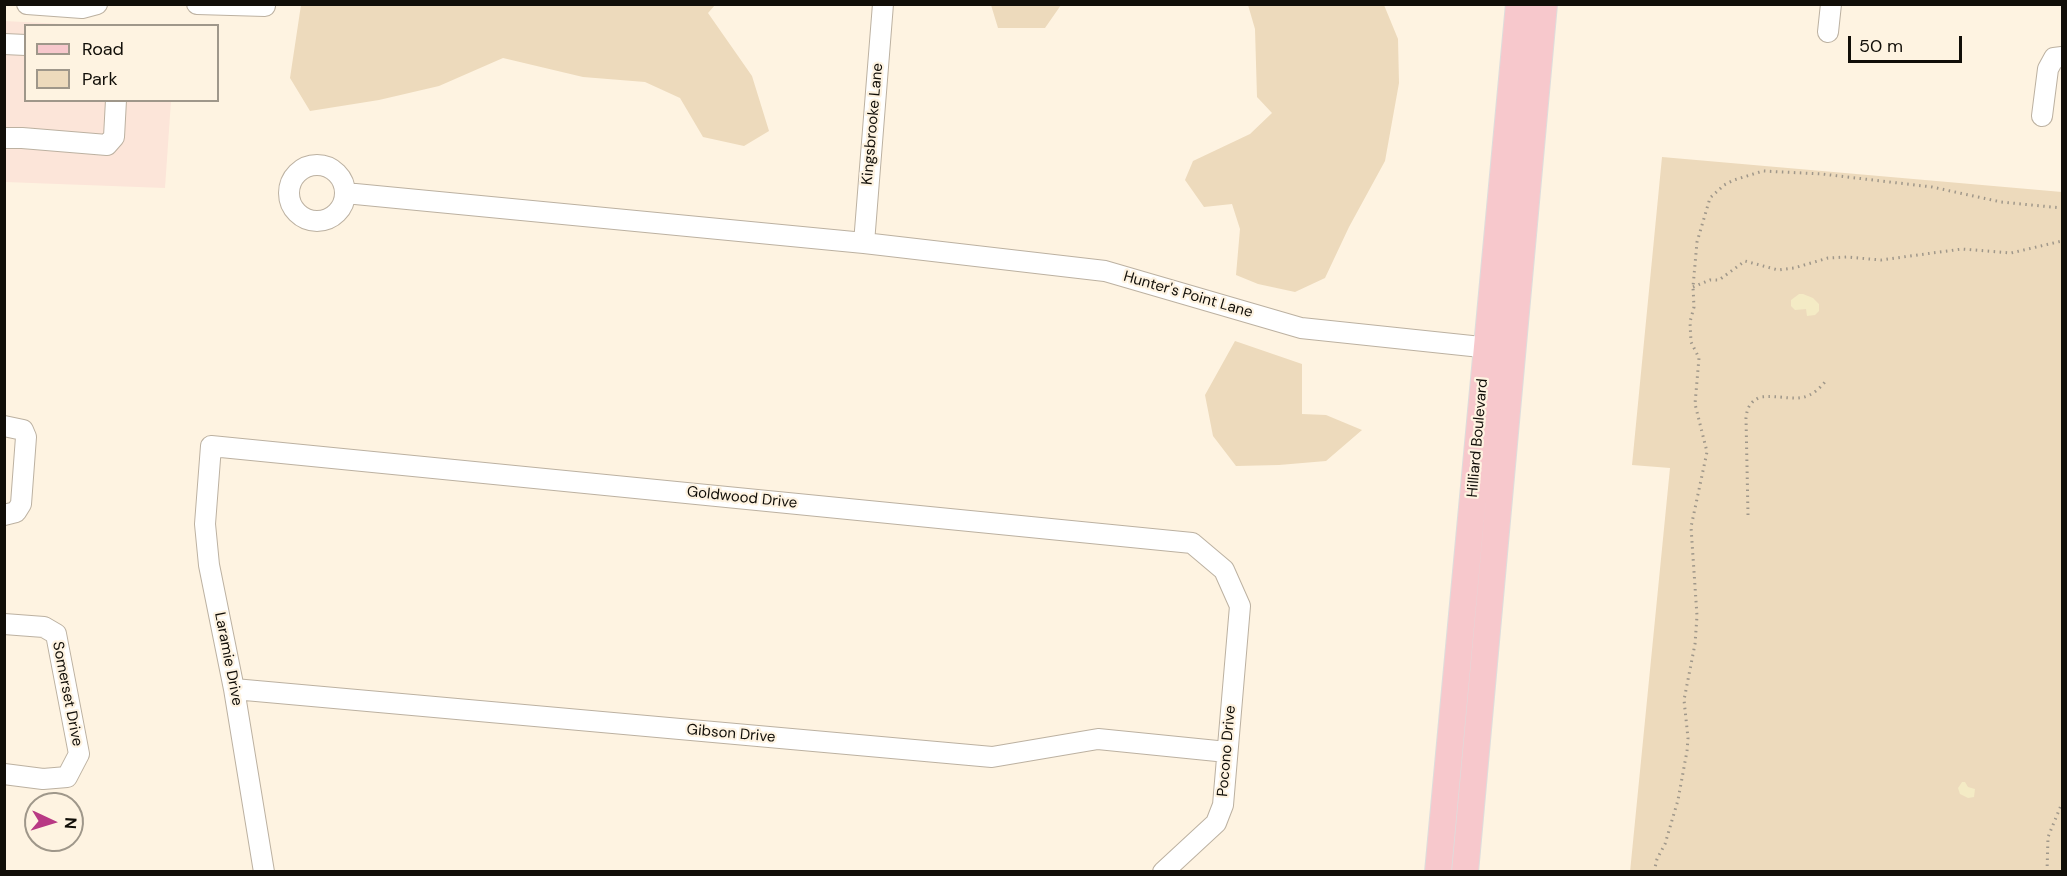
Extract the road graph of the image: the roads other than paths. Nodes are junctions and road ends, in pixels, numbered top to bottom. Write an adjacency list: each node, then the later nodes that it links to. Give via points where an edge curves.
1 (27, 4): 2 (street, via 82,8)
2 (97, 4)
3 (197, 4): 4 (street)
4 (265, 4)
5 (883, 4): 17 (street, Kingsbrooke Lane)
6 (1520, 4): 18 (main road, Hilliard Boulevard)
7 (1544, 4): 19 (main road, Hilliard Boulevard)
8 (1831, 4): 9 (street)
9 (1828, 32)
10 (4, 44): 11 (street)
11 (24, 45)
12 (2062, 57): 14 (street, via 2054,58 2048,69)
13 (116, 102): 15 (street, via 114,137 107,146)
14 (2042, 116)
15 (4, 138)
16 (345, 193): 17 (street, Hunter's Point Lane)
17 (864, 243): 18 (street, Hunter's Point Lane, via 1105,271 1301,328)
18 (1486, 348): 19 (street, Hunter's Point Lane); 30 (main road, Hilliard Boulevard)
19 (1511, 350): 31 (main road, Hilliard Boulevard)
20 (4, 426): 22 (street, via 23,430 26,437 21,504 16,512)
21 (211, 446): 23 (street, Goldwood Drive, via 1192,543 1224,570); 25 (street, Laramie Drive, via 205,524 209,565)
22 (4, 515)
23 (1240, 606): 26 (street, Pocono Drive)
24 (4, 624): 27 (street, Somerset Drive, via 44,627 56,634 79,754 67,777)
25 (234, 689): 26 (street, Gibson Drive, via 992,758 1098,739); 28 (street, Laramie Drive)
26 (1227, 752): 29 (street, Pocono Drive, via 1223,805 1216,823)
27 (4, 774)
28 (264, 872)
29 (1162, 872)
30 (1438, 872)
31 (1465, 872)

